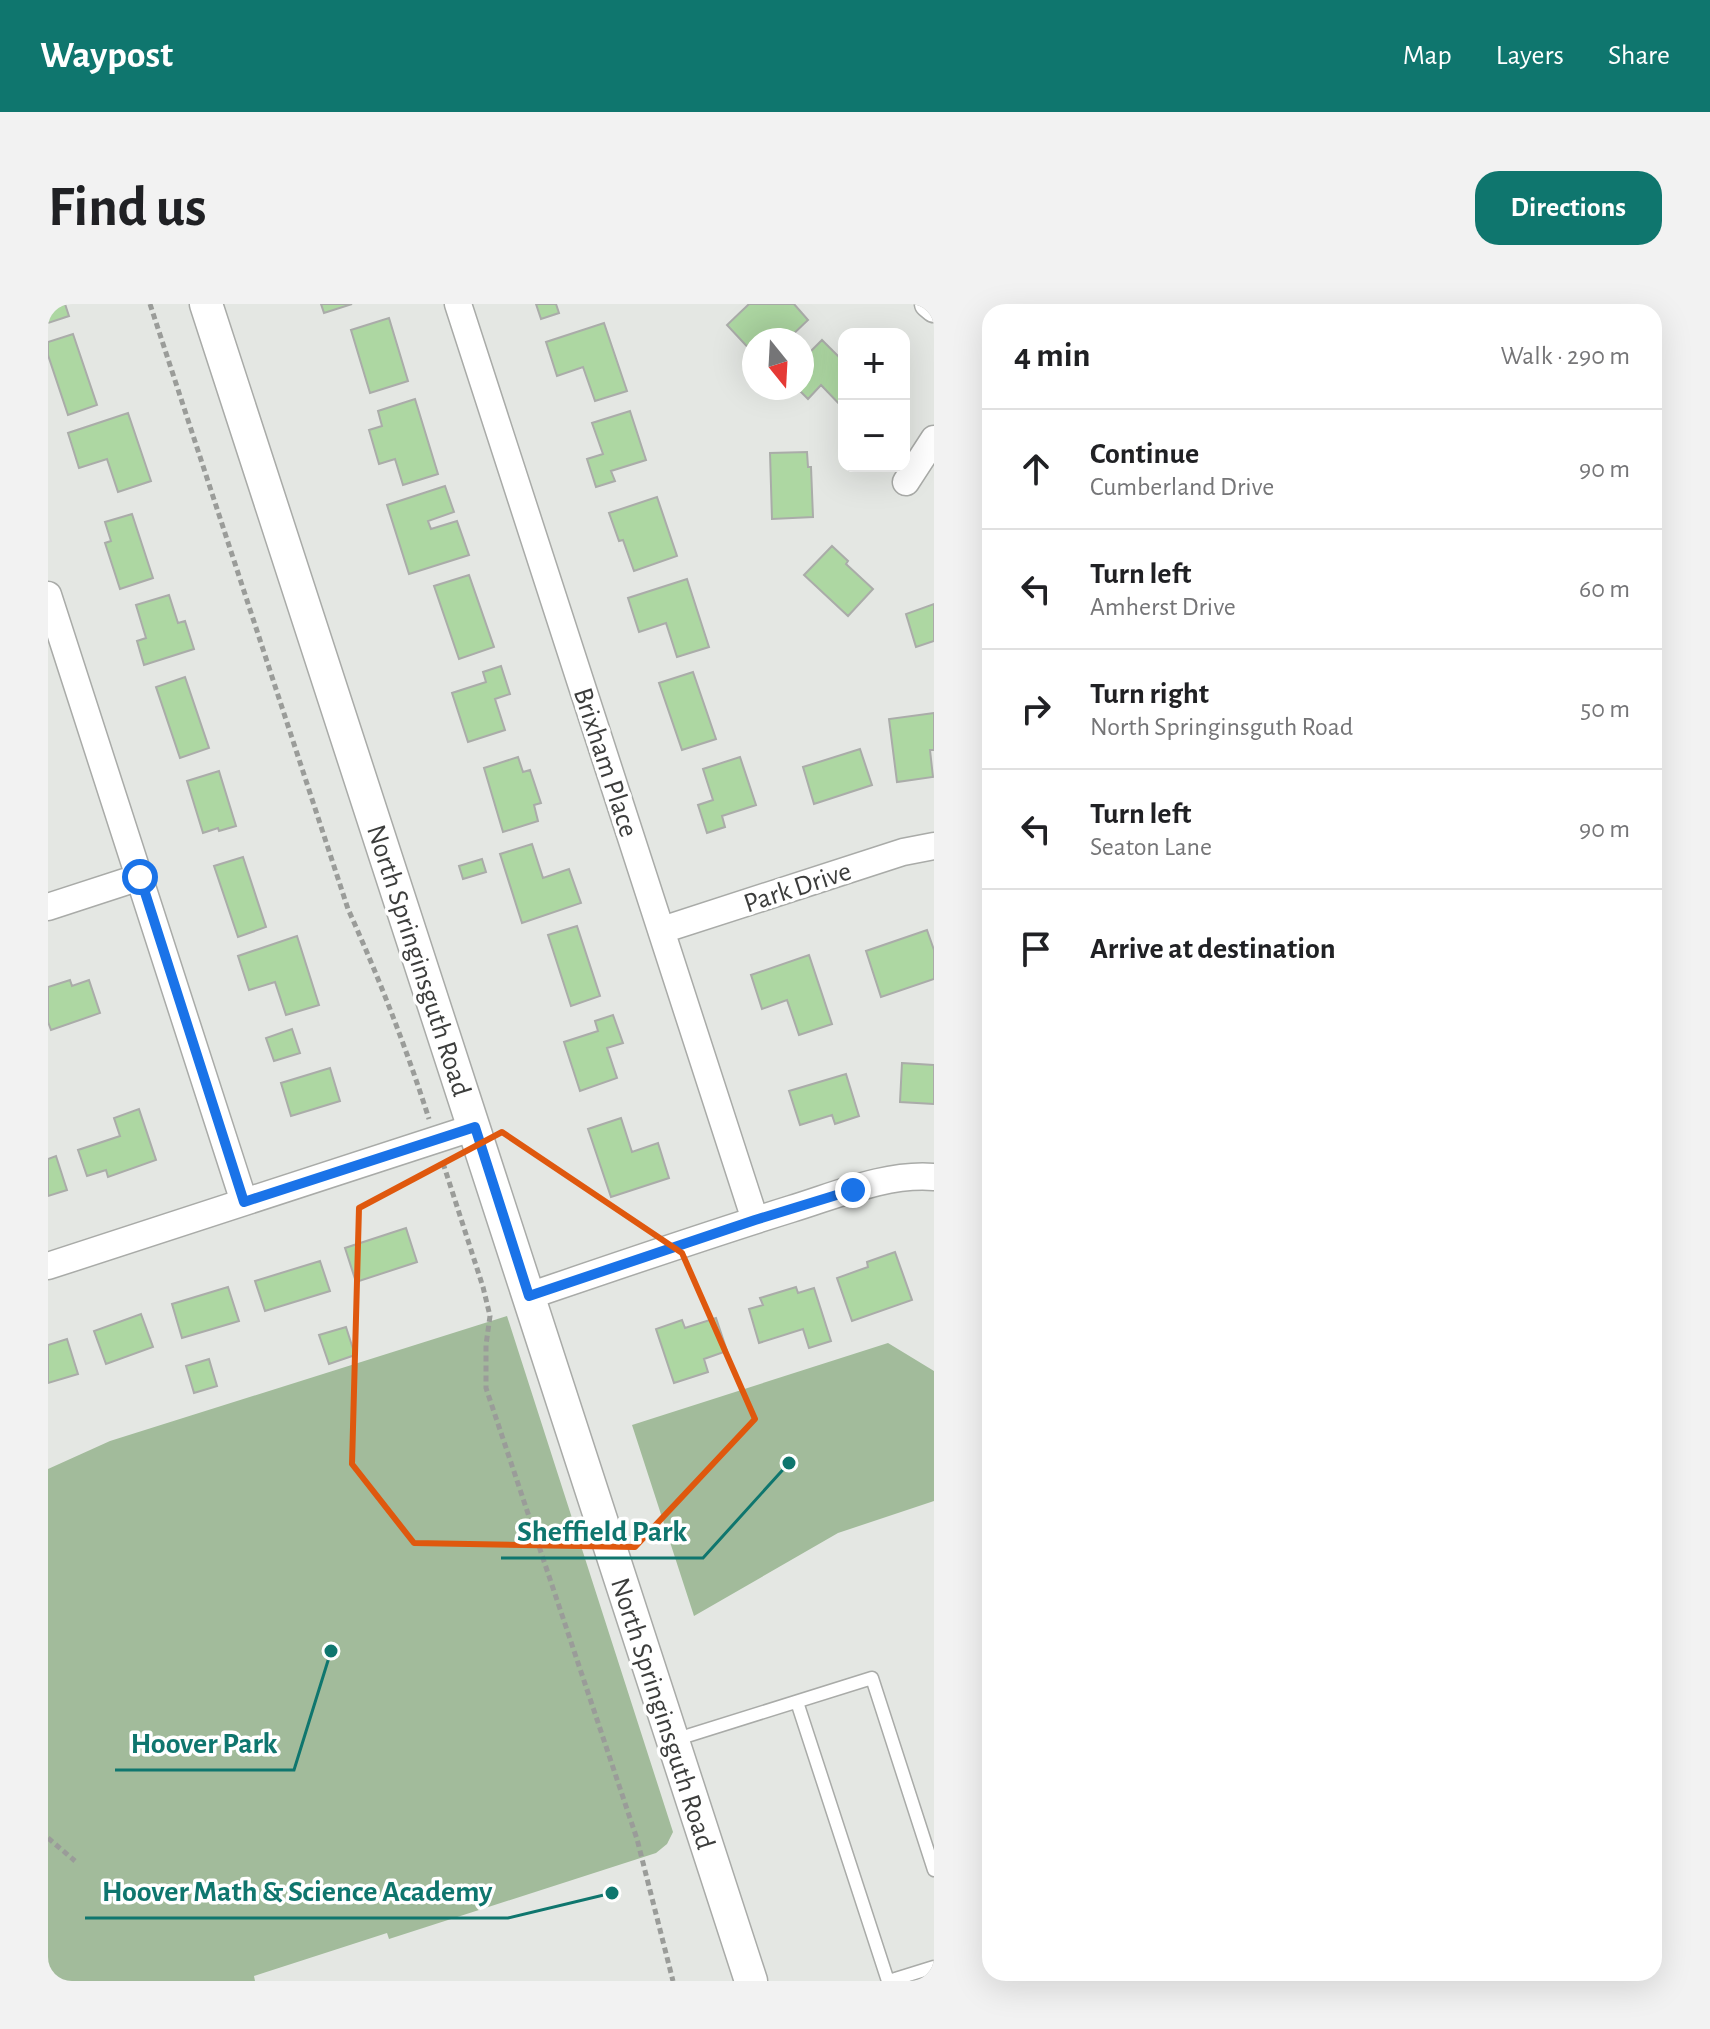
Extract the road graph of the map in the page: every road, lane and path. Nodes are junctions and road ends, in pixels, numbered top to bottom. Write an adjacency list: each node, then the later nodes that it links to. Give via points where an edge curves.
1 (206, 304): 12 (street, North Springinsguth Road)
2 (458, 304): 11 (street, Brixham Place)
3 (928, 304): 4 (street)
4 (934, 309)
5 (934, 439): 6 (street)
6 (906, 482)
7 (48, 595): 9 (street)
8 (934, 846): 11 (street, Park Drive)
9 (140, 877): 10 (street); 14 (street)
10 (48, 907)
11 (662, 930): 15 (street, Brixham Place)
12 (475, 1127): 14 (street); 17 (street, North Springinsguth Road)
13 (934, 1177): 15 (street, via 891,1179)
14 (244, 1202): 16 (street)
15 (755, 1220): 17 (street)
16 (48, 1266)
17 (529, 1296): 19 (street, North Springinsguth Road)
18 (797, 1702): 19 (lane); 22 (lane, via 872,1678); 25 (lane)
19 (673, 1740): 24 (street, North Springinsguth Road)
20 (48, 1838): 21 (path)
21 (75, 1861)
22 (934, 1870)
23 (934, 1967): 25 (lane)
24 (751, 1981)
25 (888, 1981)

